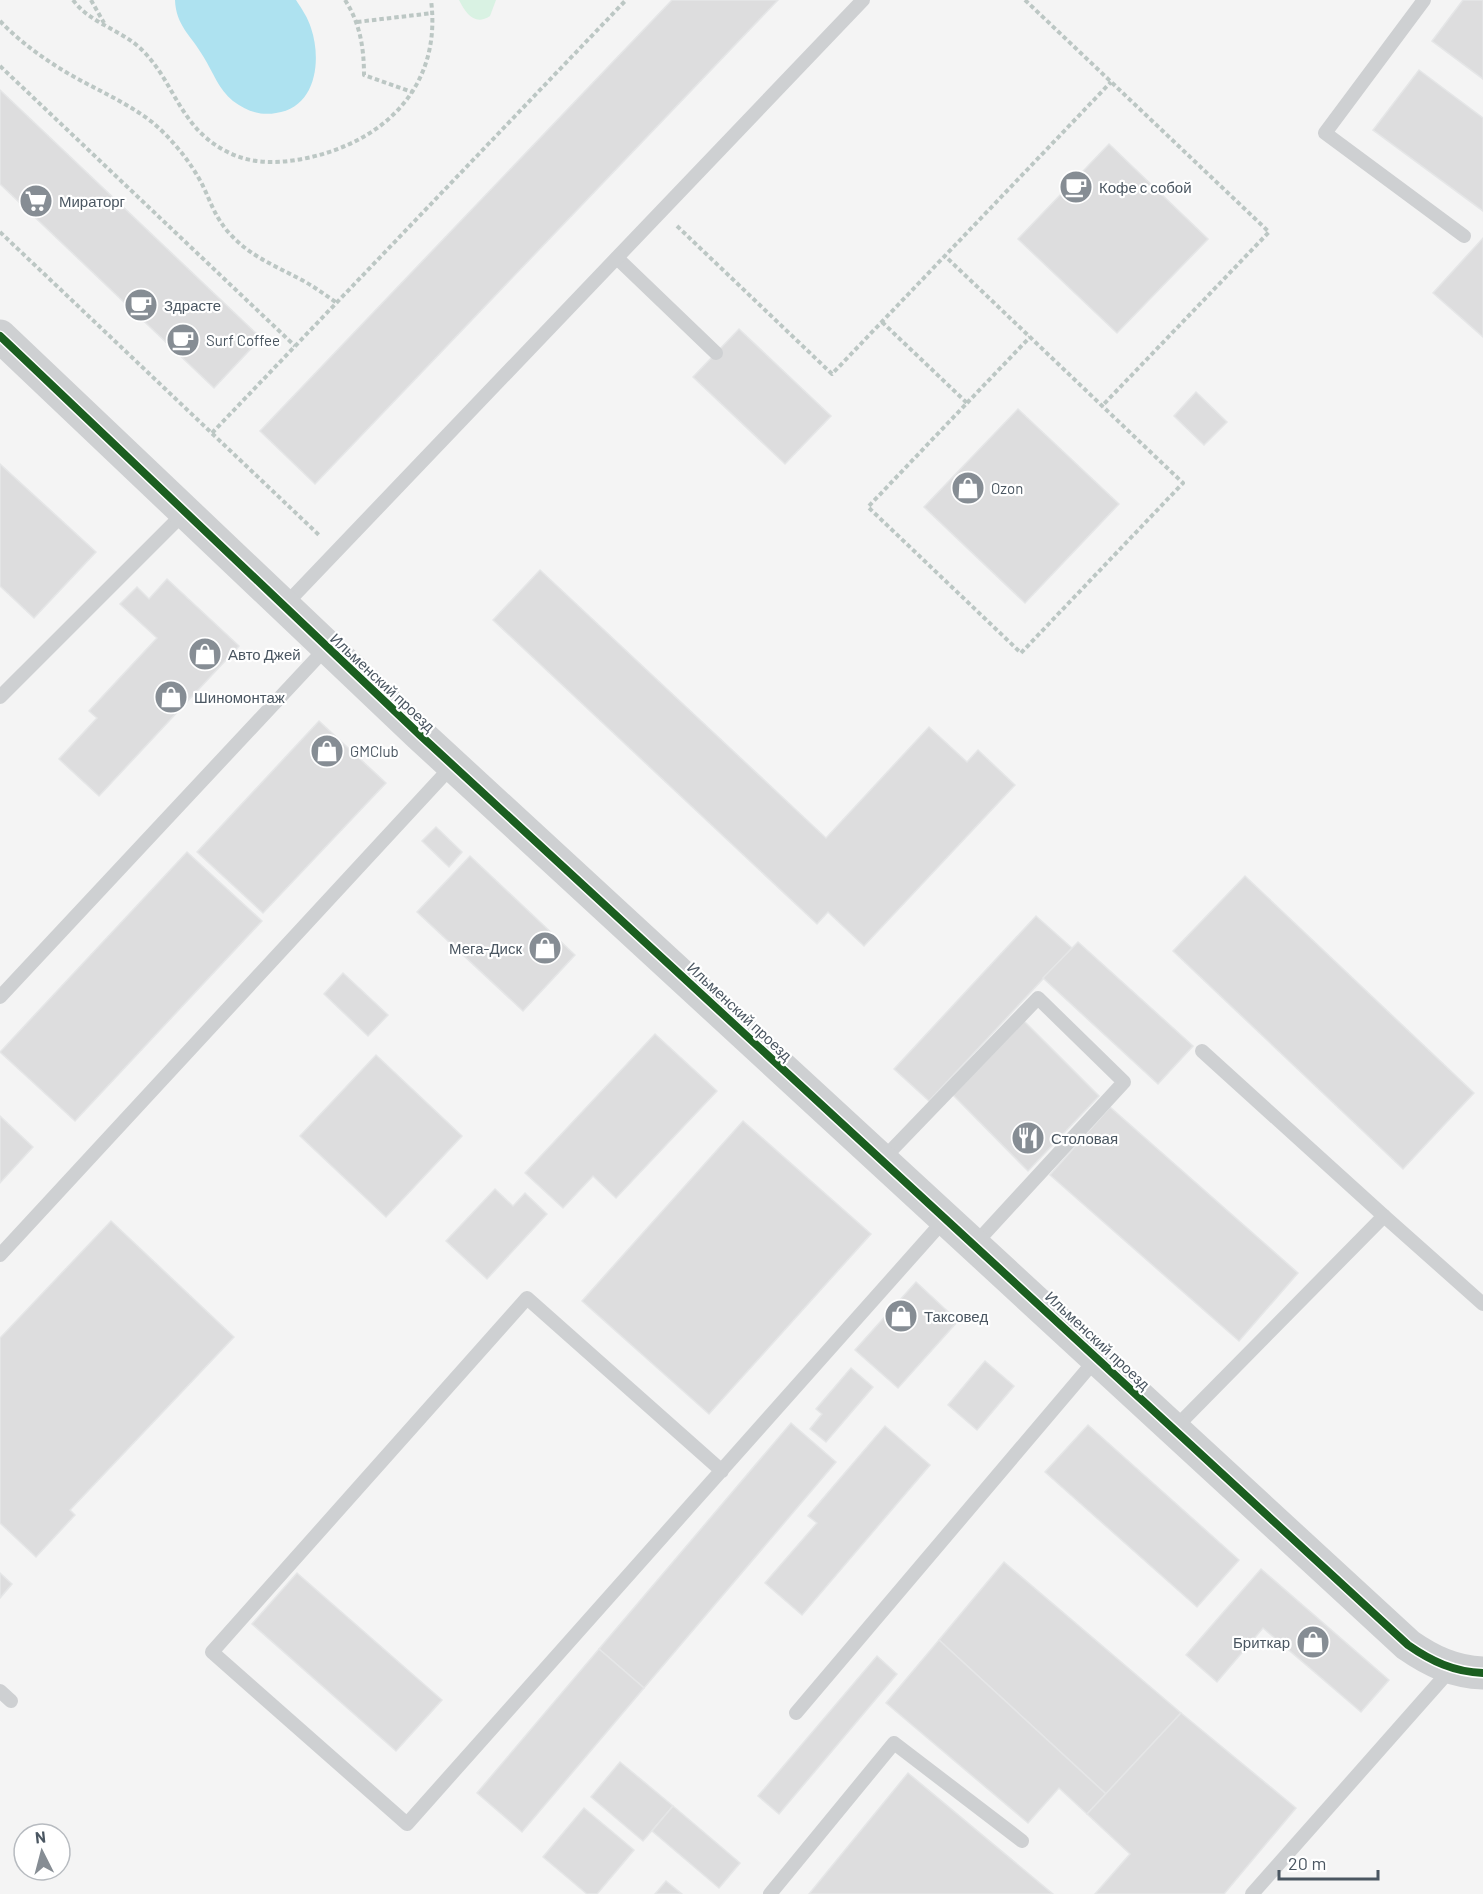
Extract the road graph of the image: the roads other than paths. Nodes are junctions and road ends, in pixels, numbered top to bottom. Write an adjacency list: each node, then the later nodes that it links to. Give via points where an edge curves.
1 (863, 0): 4 (lane)
2 (1424, 0): 3 (lane, via 1326,133)
3 (1464, 236)
4 (617, 258): 6 (lane); 8 (lane)
5 (0, 336): 7 (street, Ильменский проезд)
6 (716, 353)
7 (185, 512): 8 (street, Ильменский проезд); 10 (lane)
8 (284, 606): 9 (street, Ильменский проезд)
9 (327, 647): 11 (street, Ильменский проезд); 12 (lane)
10 (0, 697)
11 (453, 765): 14 (street, Ильменский проезд); 18 (lane)
12 (0, 997)
13 (1202, 1051): 15 (lane)
14 (882, 1160): 16 (street, Ильменский проезд); 17 (lane, via 1038,998 1124,1082)
15 (1384, 1216): 19 (lane); 21 (lane)
16 (946, 1218): 17 (street, Ильменский проезд); 22 (lane)
17 (974, 1245): 20 (street, Ильменский проезд)
18 (0, 1255)
19 (1483, 1304)
20 (1097, 1358): 21 (street, Ильменский проезд); 27 (lane)
21 (1174, 1429): 23 (street, Ильменский проезд, via 1408,1645)
22 (722, 1471): 22 (lane, via 407,1824 212,1652 527,1298)
23 (1451, 1669): 24 (street, Ильменский проезд); 30 (lane)
24 (1483, 1673)
25 (0, 1691): 26 (lane)
26 (11, 1701)
27 (796, 1713)
28 (1022, 1841): 29 (lane, via 894,1743)
29 (770, 1894)
30 (1252, 1894)

